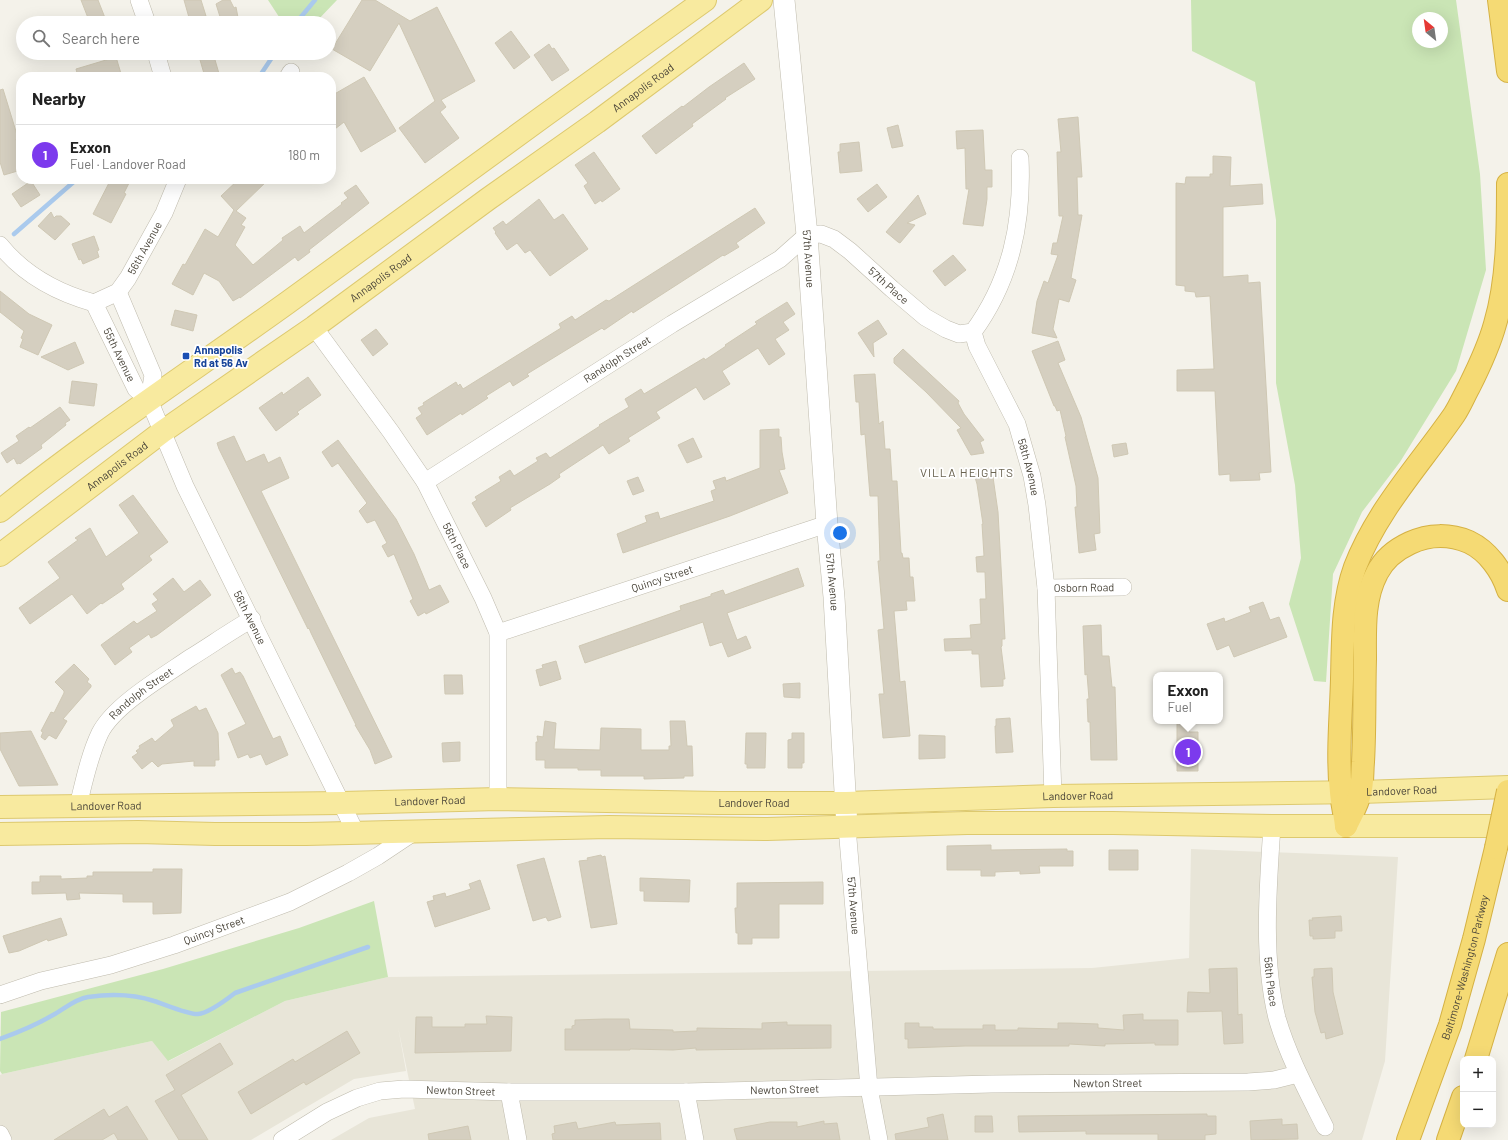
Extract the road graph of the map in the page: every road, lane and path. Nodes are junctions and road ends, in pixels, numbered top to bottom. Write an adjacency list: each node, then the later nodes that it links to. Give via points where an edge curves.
1 (139, 0): 6 (street)
2 (705, 0): 19 (main road, via 286,304)
3 (761, 0): 17 (main road, Annapolis Road)
4 (784, 0): 13 (street, 57th Avenue)
5 (1499, 0): 8 (highway)
6 (145, 16)
7 (158, 60): 9 (street)
8 (1508, 71)
9 (162, 72)
10 (1020, 158): 18 (street, via 1020,208 1015,242 995,296)
11 (176, 184): 15 (street, 56th Avenue, via 164,213)
12 (1508, 184): 32 (highway, via 1504,272 1496,322 1489,344 1455,413 1367,541 1348,592 1343,630 1340,750)
13 (807, 234): 18 (street, 57th Place, via 821,234 834,239 926,317 946,329 959,334); 21 (street, Randolph Street, via 780,259 672,324); 23 (street, 57th Avenue)
14 (0, 245): 16 (street, via 10,257 43,282 62,292)
15 (118, 292): 16 (street); 19 (street, 55th Avenue, via 153,375)
16 (94, 302): 19 (street, 55th Avenue, via 136,389)
17 (314, 327): 20 (main road, Annapolis Road); 21 (street, 56th Place)
18 (973, 332): 26 (street, 58th Avenue, via 977,346 1017,424 1032,476)
19 (149, 400): 20 (street, 56th Avenue); 22 (main road)
20 (162, 432): 24 (main road, Annapolis Road); 28 (street, 56th Avenue, via 185,486)
21 (425, 482): 29 (street, 56th Place)
22 (0, 511)
23 (827, 524): 29 (street, Quincy Street); 36 (street, 57th Avenue, via 840,684)
24 (0, 555)
25 (1123, 587): 26 (street, Osborn Road)
26 (1046, 588): 33 (street, 58th Avenue)
27 (1508, 590): 32 (highway, via 1497,566 1481,550 1471,543 1450,537 1438,535 1416,540 1398,550 1384,563 1377,573 1368,600 1365,624 1363,752)
28 (252, 619): 35 (street, 56th Avenue); 37 (street, Randolph Street, via 168,673 115,713 100,733 94,747)
29 (498, 633): 34 (street, 56th Place)
30 (1508, 787): 32 (main road, Landover Road)
31 (1508, 791): 61 (highway, Baltimore-Washington Parkway, bridge, via 1474,939 1450,1025)
32 (1351, 792): 33 (main road, Landover Road); 40 (highway)
33 (1053, 796): 36 (main road, Landover Road)
34 (498, 800): 35 (main road, Landover Road); 36 (main road, Landover Road)
35 (342, 803): 37 (main road, Landover Road); 44 (street, 56th Avenue)
36 (846, 803): 42 (street, 57th Avenue)
37 (78, 806): 38 (main road, Landover Road)
38 (0, 807)
39 (1272, 826): 40 (main road); 42 (main road, via 967,823); 49 (street, 58th Place, via 1268,885 1268,950 1272,994 1289,1053)
40 (1346, 826): 41 (main road)
41 (1508, 826)
42 (847, 827): 43 (main road, via 609,827); 50 (street, 57th Avenue)
43 (414, 832): 44 (main road); 47 (street, Quincy Street, via 372,860 290,902 174,945)
44 (356, 833): 45 (main road)
45 (0, 834)
46 (1508, 954): 48 (highway)
47 (0, 995)
48 (1477, 1056)
49 (1298, 1074): 50 (street, Newton Street, via 1274,1080 1248,1082 991,1084); 54 (street, 58th Place)
50 (869, 1088): 52 (street, Newton Street); 60 (street, 57th Avenue)
51 (509, 1092): 52 (street, Newton Street); 57 (street, Newton Street, via 404,1088 380,1091 327,1112); 58 (street)
52 (686, 1092): 59 (street)
53 (1460, 1106): 62 (highway)
54 (1325, 1127)
55 (0, 1134): 56 (street)
56 (3, 1140)
57 (282, 1140)
58 (518, 1140)
59 (695, 1140)
60 (879, 1140)
61 (1408, 1140)
62 (1448, 1140)

